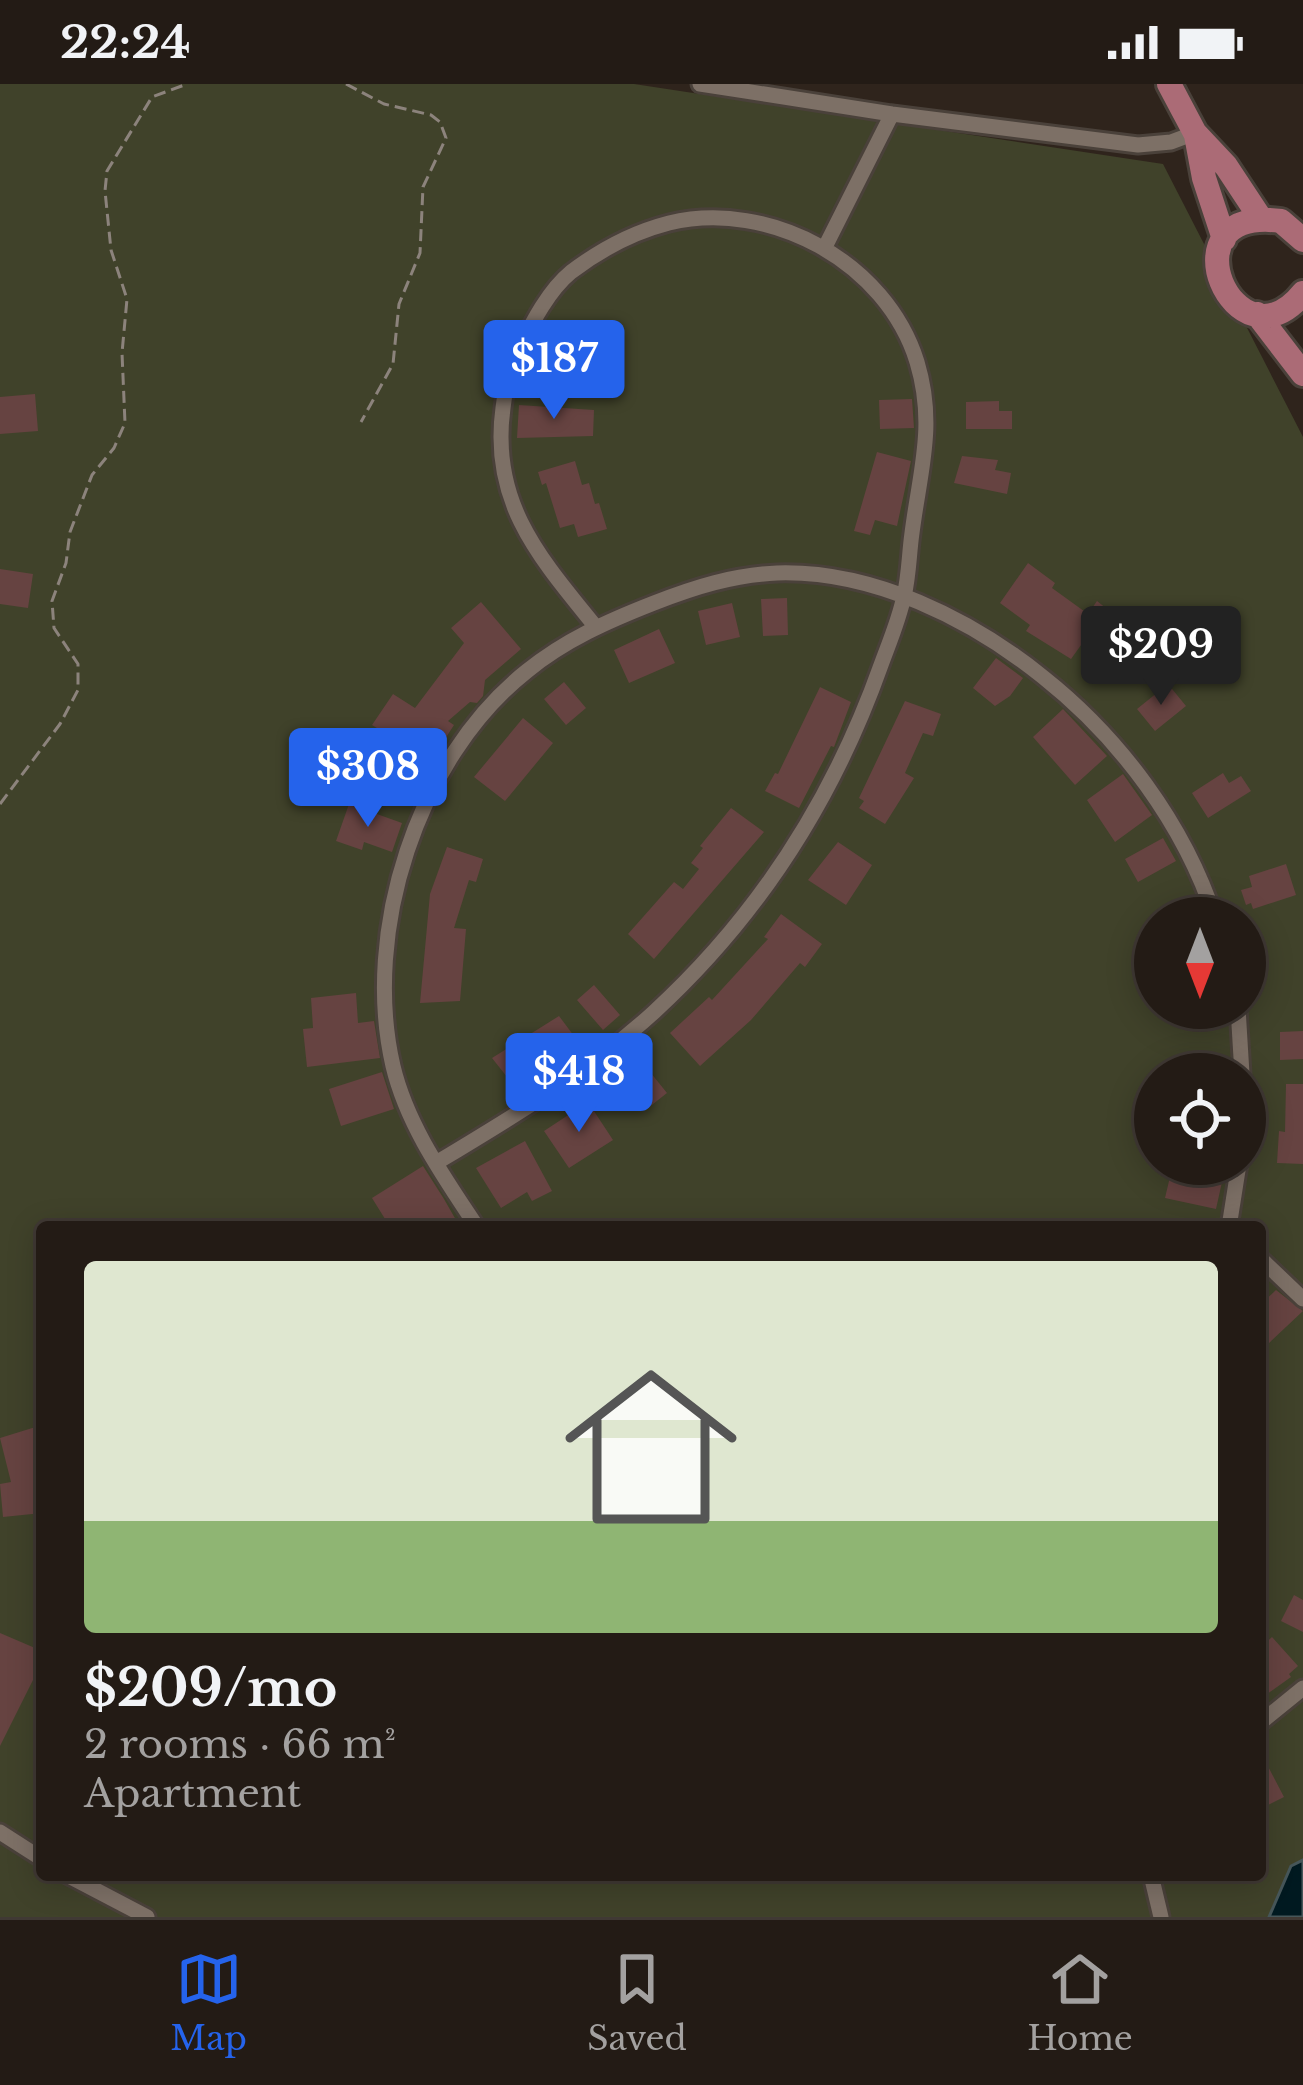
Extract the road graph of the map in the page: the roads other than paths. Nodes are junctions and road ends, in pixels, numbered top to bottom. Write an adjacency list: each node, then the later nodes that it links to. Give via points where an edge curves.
1 (700, 84): 3 (street)
2 (1169, 84): 4 (main road)
3 (892, 114): 4 (street, via 1138,145); 8 (street)
4 (1195, 133): 5 (main road); 7 (main road)
5 (1261, 219): 6 (main road); 7 (main road)
6 (1300, 232)
7 (1224, 239): 10 (main road, via 1220,286)
8 (824, 247): 12 (street, via 890,306 928,406); 13 (street, via 729,220 671,223 618,242 568,274 534,318 508,370 499,436 505,487 520,526)
9 (1302, 300): 10 (main road)
10 (1257, 314): 11 (main road)
11 (1303, 374)
12 (904, 596): 13 (street, via 780,573 712,580); 14 (street, via 1007,648 1085,710 1149,787); 15 (street, via 858,730 814,817 721,946 592,1062)
13 (595, 626): 15 (street, via 525,672 473,724 405,857 388,918 382,1000 393,1069)
14 (1208, 897)
15 (436, 1163): 17 (street)
16 (1236, 1185): 18 (street)
17 (473, 1221)
18 (1230, 1221)
19 (1266, 1264): 20 (street)
20 (1303, 1299)
21 (1303, 1688): 22 (street)
22 (1266, 1718)
23 (0, 1832): 24 (street)
24 (36, 1855)
25 (78, 1881): 27 (street)
26 (1152, 1881): 28 (street)
27 (147, 1917)
28 (1160, 1917)

